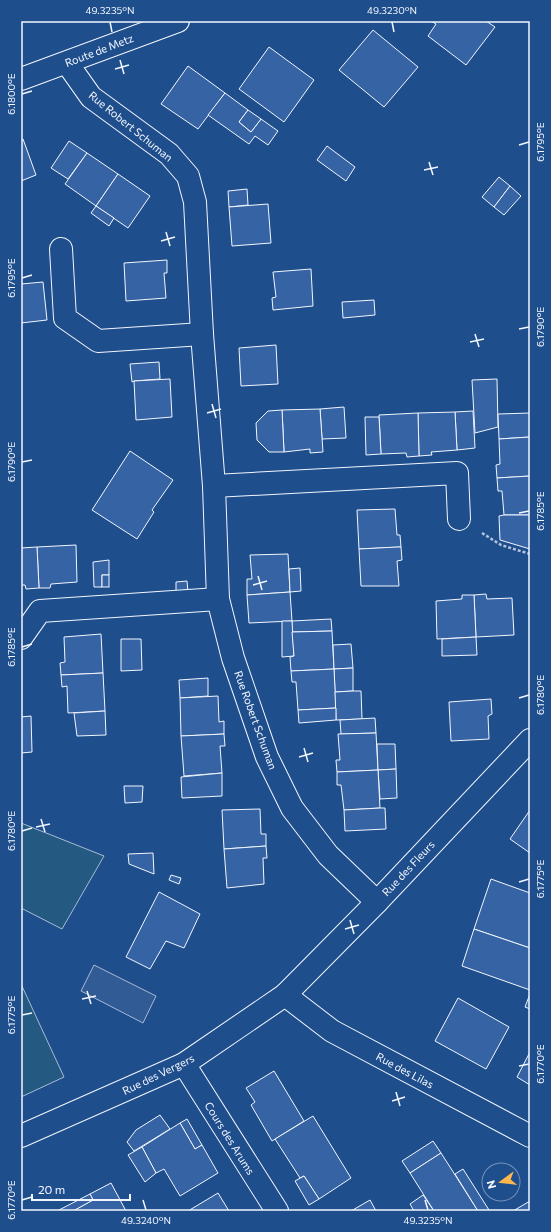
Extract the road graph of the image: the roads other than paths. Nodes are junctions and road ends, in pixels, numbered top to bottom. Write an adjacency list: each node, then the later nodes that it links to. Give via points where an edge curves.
1 (178, 21): 2 (street, Route de Metz)
2 (67, 63): 3 (street, Route de Metz); 5 (street, Rue Robert Schuman, via 91,97 169,154 188,176 195,202)
3 (21, 79)
4 (61, 249): 5 (street, via 65,318 98,341)
5 (202, 334): 6 (street, Rue Robert Schuman)
6 (214, 486): 7 (street, via 457,473); 8 (street, Rue Robert Schuman)
7 (459, 519)
8 (218, 599): 9 (street, via 40,611); 11 (street, Rue Robert Schuman, via 233,658 267,757 292,808 328,854)
9 (21, 638)
10 (530, 740): 11 (street, Rue des Fleurs)
11 (377, 902): 12 (street, Rue des Fleurs)
12 (285, 995): 13 (street, Rue des Vergers); 15 (street, Rue des Lilas, via 332,1031)
13 (184, 1064): 14 (street, Rue des Vergers); 16 (street, Cours des Arums)
14 (21, 1136)
15 (530, 1136)
16 (277, 1211)

